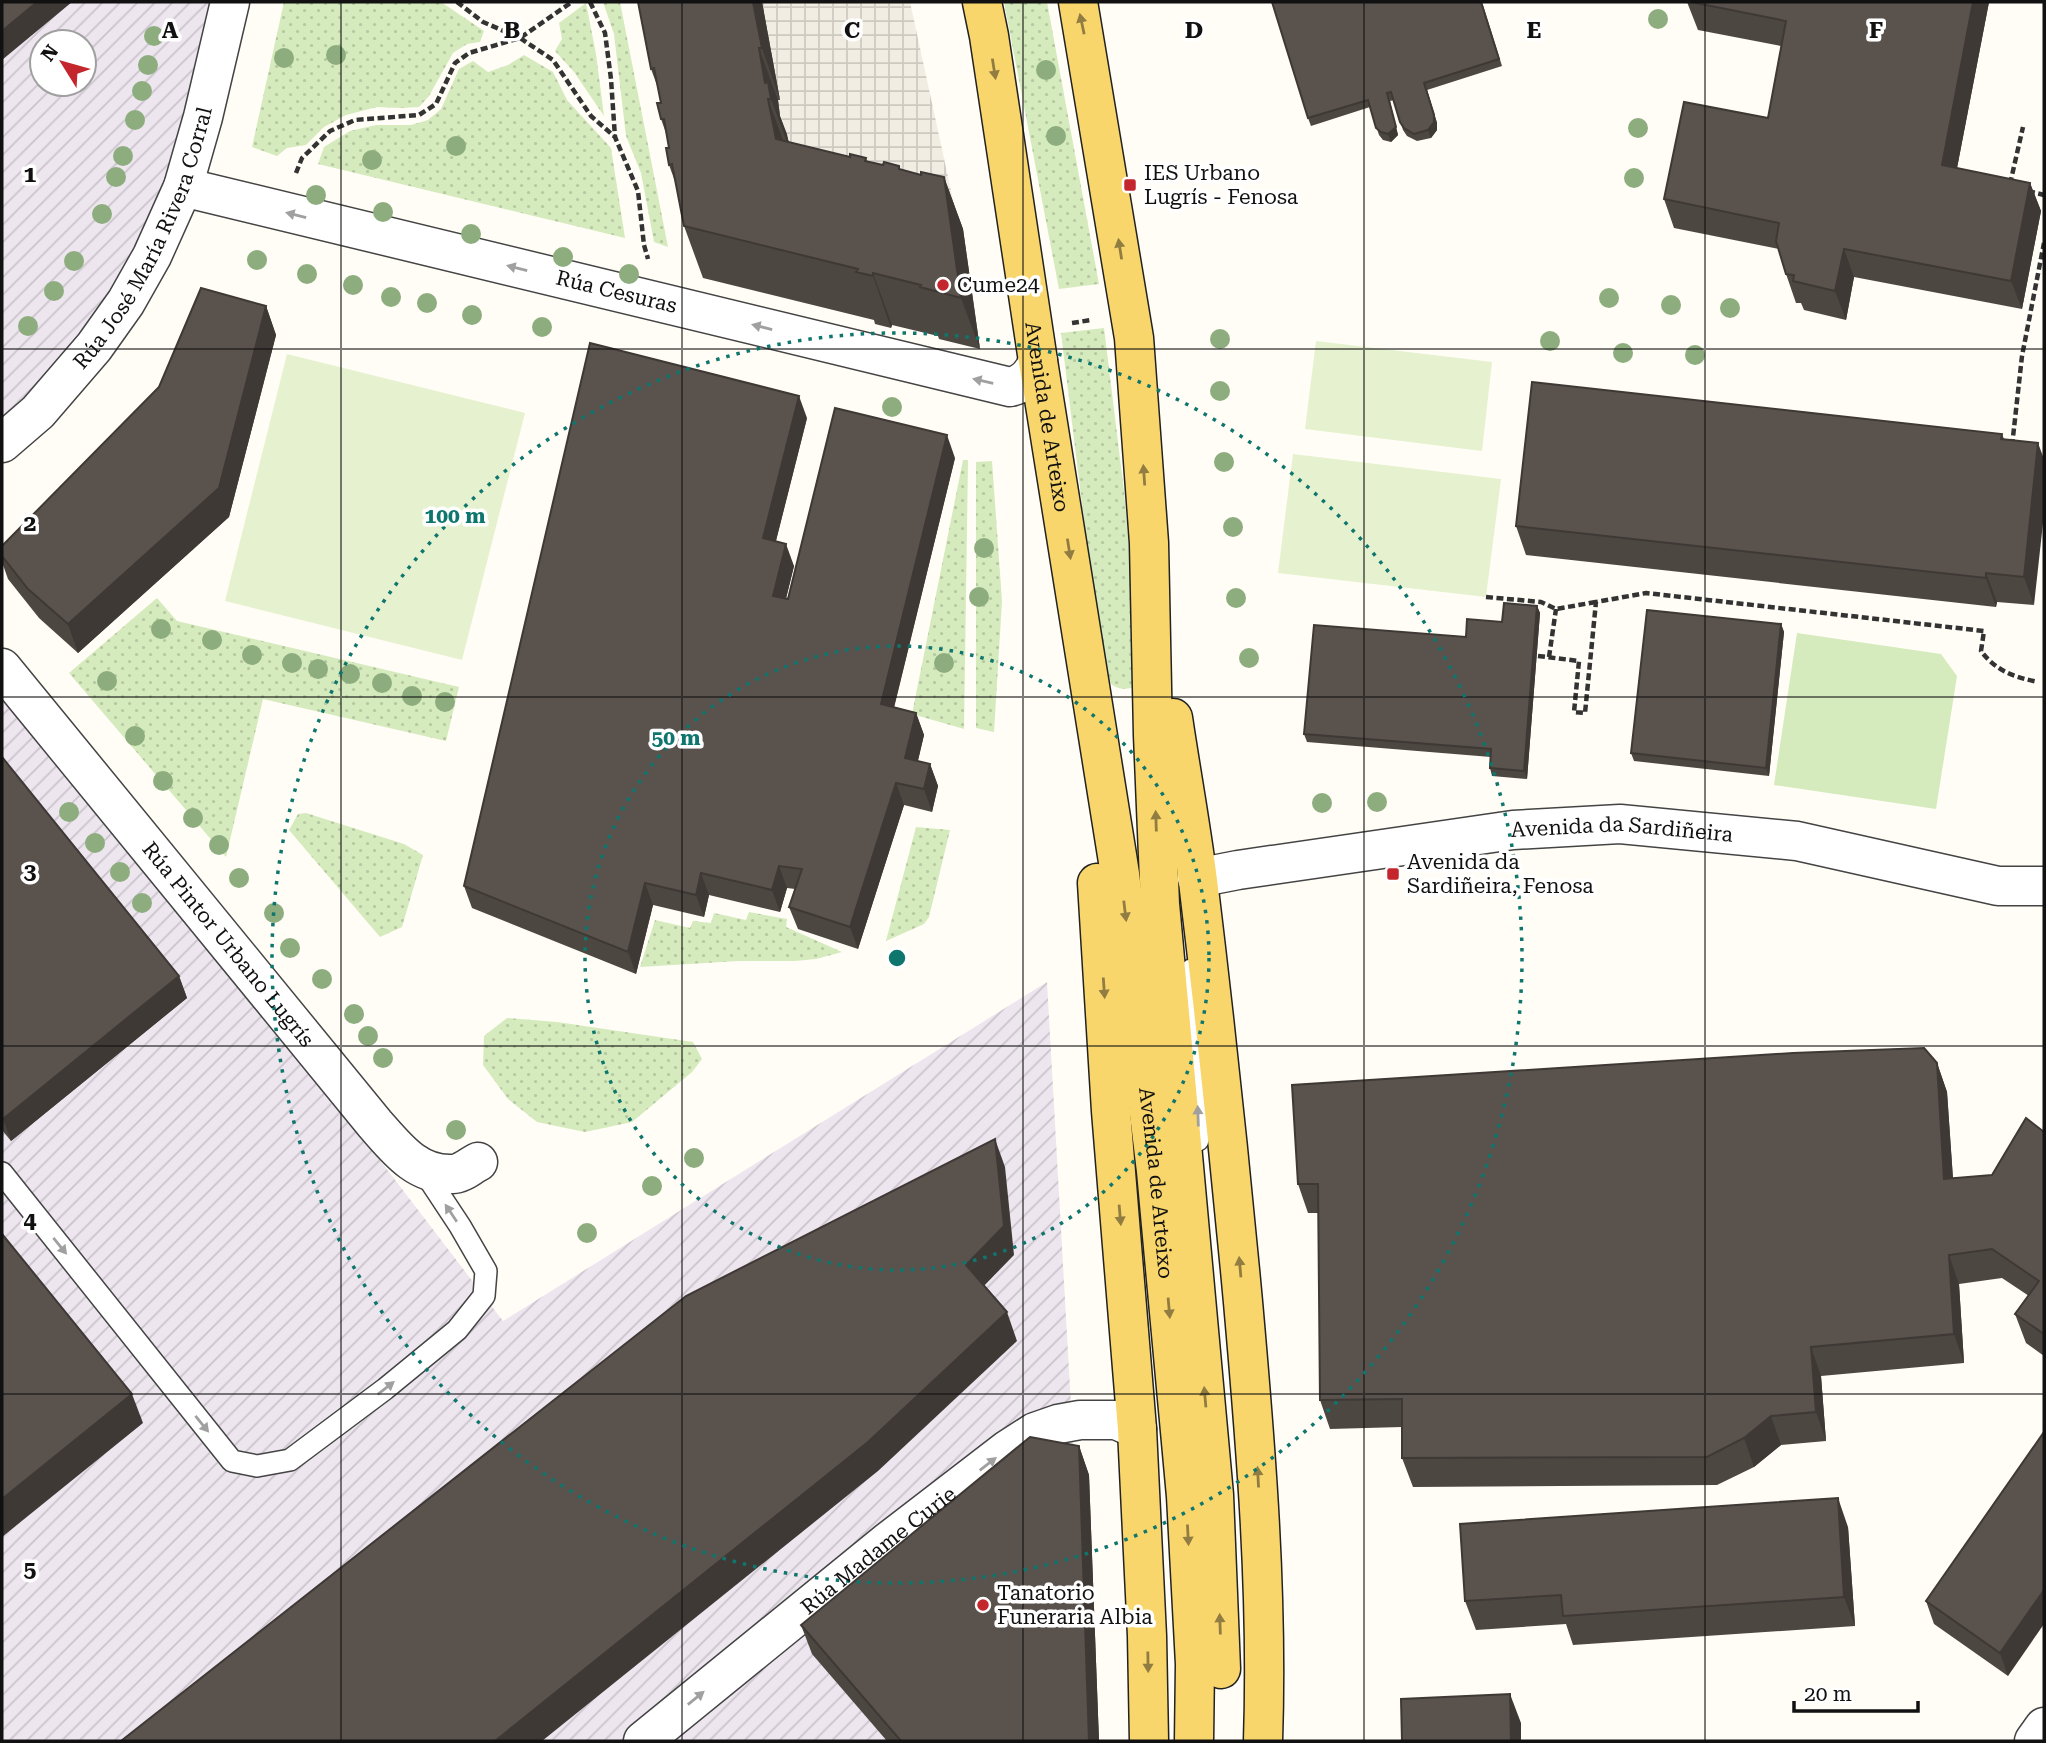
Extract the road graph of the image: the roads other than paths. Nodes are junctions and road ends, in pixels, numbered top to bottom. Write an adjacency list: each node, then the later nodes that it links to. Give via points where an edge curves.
1 (230, 2): 4 (street, Rúa José María Rivera Corral)
2 (982, 2): 5 (main road, Avenida de Arteixo, one-way to 5)
3 (1077, 2): 7 (main road, Avenida de Arteixo, one-way to 3, via 1131,314)
4 (183, 187): 5 (street, Rúa Cesuras, one-way to 4, via 1028,379 1010,387); 6 (street, Rúa José María Rivera Corral, via 126,302 38,412)
5 (1036, 345): 8 (main road, Avenida de Arteixo, one-way to 8)
6 (2, 443)
7 (1149, 543): 10 (main road, Avenida de Arteixo); 15 (main road, Avenida de Arteixo, one-way to 7, via 1157,851)
8 (1081, 626): 16 (main road, Avenida de Arteixo, one-way to 16, via 1111,1111); 20 (main road, Avenida de Arteixo, one-way to 20, via 1120,874 1156,1171 1186,1496 1195,1664)
9 (2, 668): 13 (street, Rúa Pintor Urbano Lugrís, via 375,1125)
10 (1198, 878): 11 (street, Avenida da Sardiñeira, via 1513,830 1620,824 1797,841 1998,886); 15 (lane, Avenida de Arteixo, one-way to 10, via 1198,1145 1199,1126 1188,912 1188,894); 22 (main road, Avenida de Arteixo, one-way to 10, via 1255,1433)
11 (2044, 886)
12 (478, 1162): 13 (street, via 455,1174)
13 (422, 1170): 14 (lane, one-way to 13, via 232,1461 257,1466 290,1461 457,1330 484,1296 486,1271)
14 (2, 1174)
15 (1185, 1182): 21 (main road, Avenida de Arteixo, one-way to 15, via 1222,1661 1214,1495)
16 (1137, 1429): 18 (street, Rúa Madame Curie, one-way to 16, via 890,1540 1025,1438 1080,1420 1116,1420); 19 (main road, Avenida de Arteixo, one-way to 19)
17 (2044, 1727): 23 (street)
18 (643, 1741)
19 (1149, 1741)
20 (1194, 1741)
21 (1220, 1741)
22 (1263, 1741)
23 (2035, 1741)

